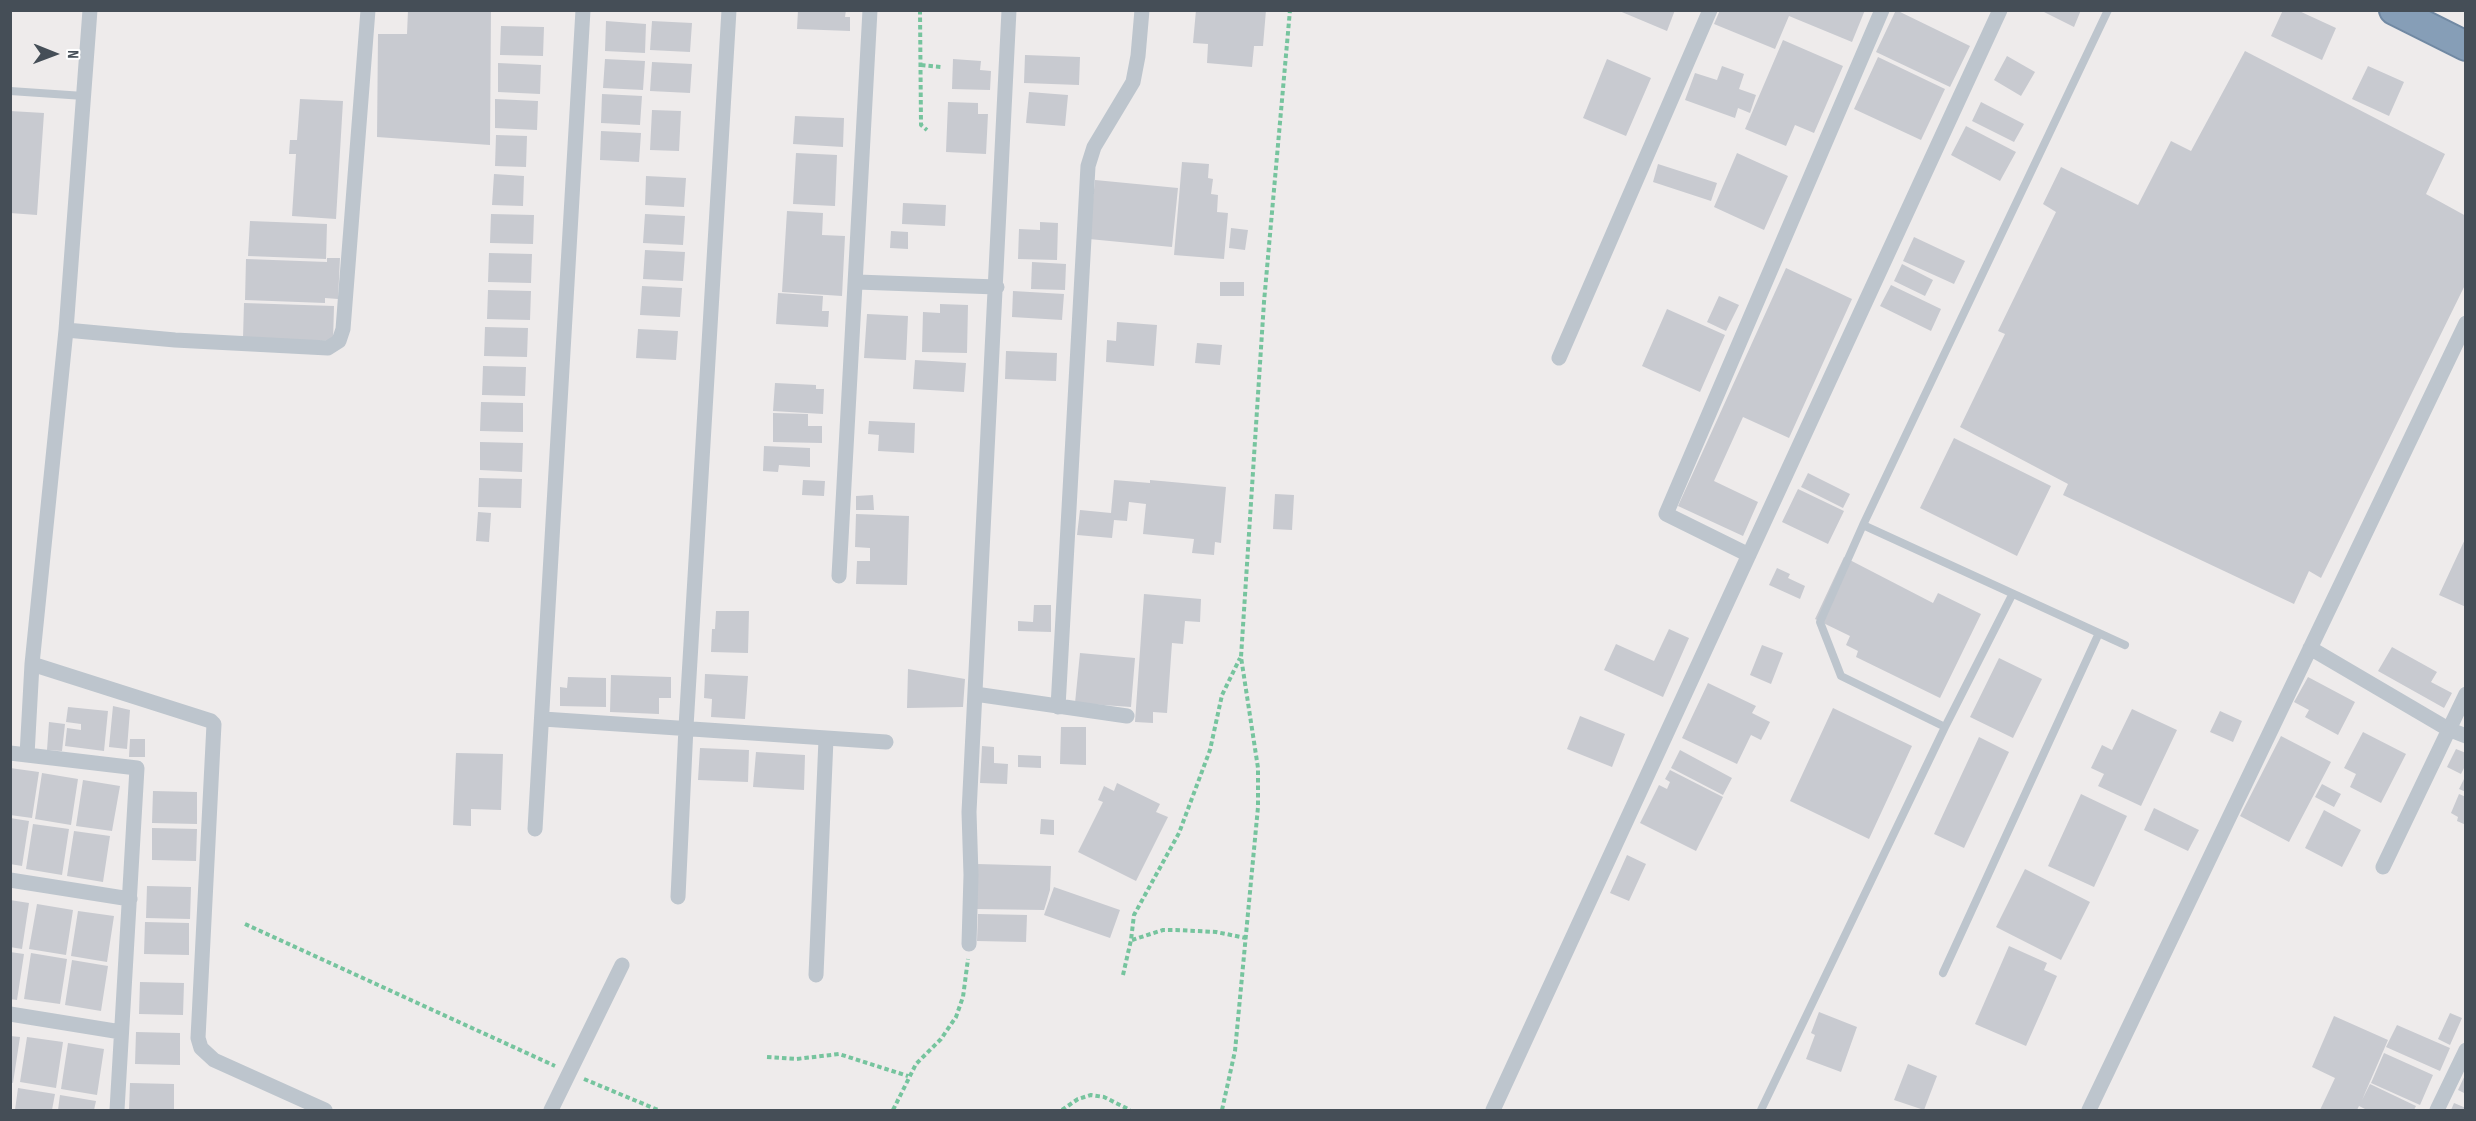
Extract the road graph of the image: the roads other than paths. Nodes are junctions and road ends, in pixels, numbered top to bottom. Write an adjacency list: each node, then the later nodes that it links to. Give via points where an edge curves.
1 (90, 10): 15 (street)
2 (368, 10): 19 (street, via 339,341 328,348)
3 (583, 10): 33 (street)
4 (729, 10): 34 (street)
5 (870, 10): 16 (street)
6 (1009, 10): 17 (street)
7 (1142, 10): 31 (street, via 1133,82 1094,147 1088,166)
8 (1710, 10): 20 (street)
9 (1882, 10): 22 (street, via 1666,514)
10 (2000, 10): 22 (street)
11 (2108, 10): 21 (lane)
12 (2394, 10): 13 (highway)
13 (2466, 45)
14 (10, 91): 15 (lane)
15 (84, 96): 19 (street)
16 (857, 282): 17 (street); 23 (street)
17 (997, 286): 29 (street)
18 (2466, 322): 27 (street)
19 (66, 330): 28 (street)
20 (1559, 358)
21 (1863, 525): 24 (lane); 35 (lane, via 1820,622 1841,676)
22 (1749, 555): 57 (street)
23 (838, 576)
24 (2012, 594): 25 (lane); 35 (lane)
25 (2099, 633): 26 (lane); 49 (lane)
26 (2125, 645)
27 (2310, 648): 36 (street); 59 (street)
28 (32, 664): 41 (street); 55 (street, via 214,724 198,1038 201,1048 214,1060)
29 (975, 694): 31 (street); 47 (street, via 969,812)
30 (2466, 694): 36 (street)
31 (1058, 707): 32 (street)
32 (1127, 716)
33 (543, 719): 34 (street); 42 (street)
34 (686, 727): 38 (street); 45 (street)
35 (1945, 727): 58 (lane)
36 (2448, 729): 37 (street); 43 (street)
37 (2466, 736)
38 (826, 739): 39 (street); 50 (street)
39 (886, 742)
40 (10, 753): 41 (street)
41 (27, 755): 46 (street, via 137,768)
42 (535, 829)
43 (2383, 867)
44 (10, 880): 46 (street)
45 (678, 897)
46 (130, 899): 52 (street)
47 (969, 944)
48 (622, 964): 56 (street)
49 (1942, 973)
50 (816, 975)
51 (10, 1014): 52 (street)
52 (121, 1032): 54 (street)
53 (2466, 1050): 60 (street)
54 (117, 1110)
55 (325, 1110)
56 (551, 1110)
57 (1492, 1110)
58 (1761, 1110)
59 (2089, 1110)
60 (2438, 1110)

